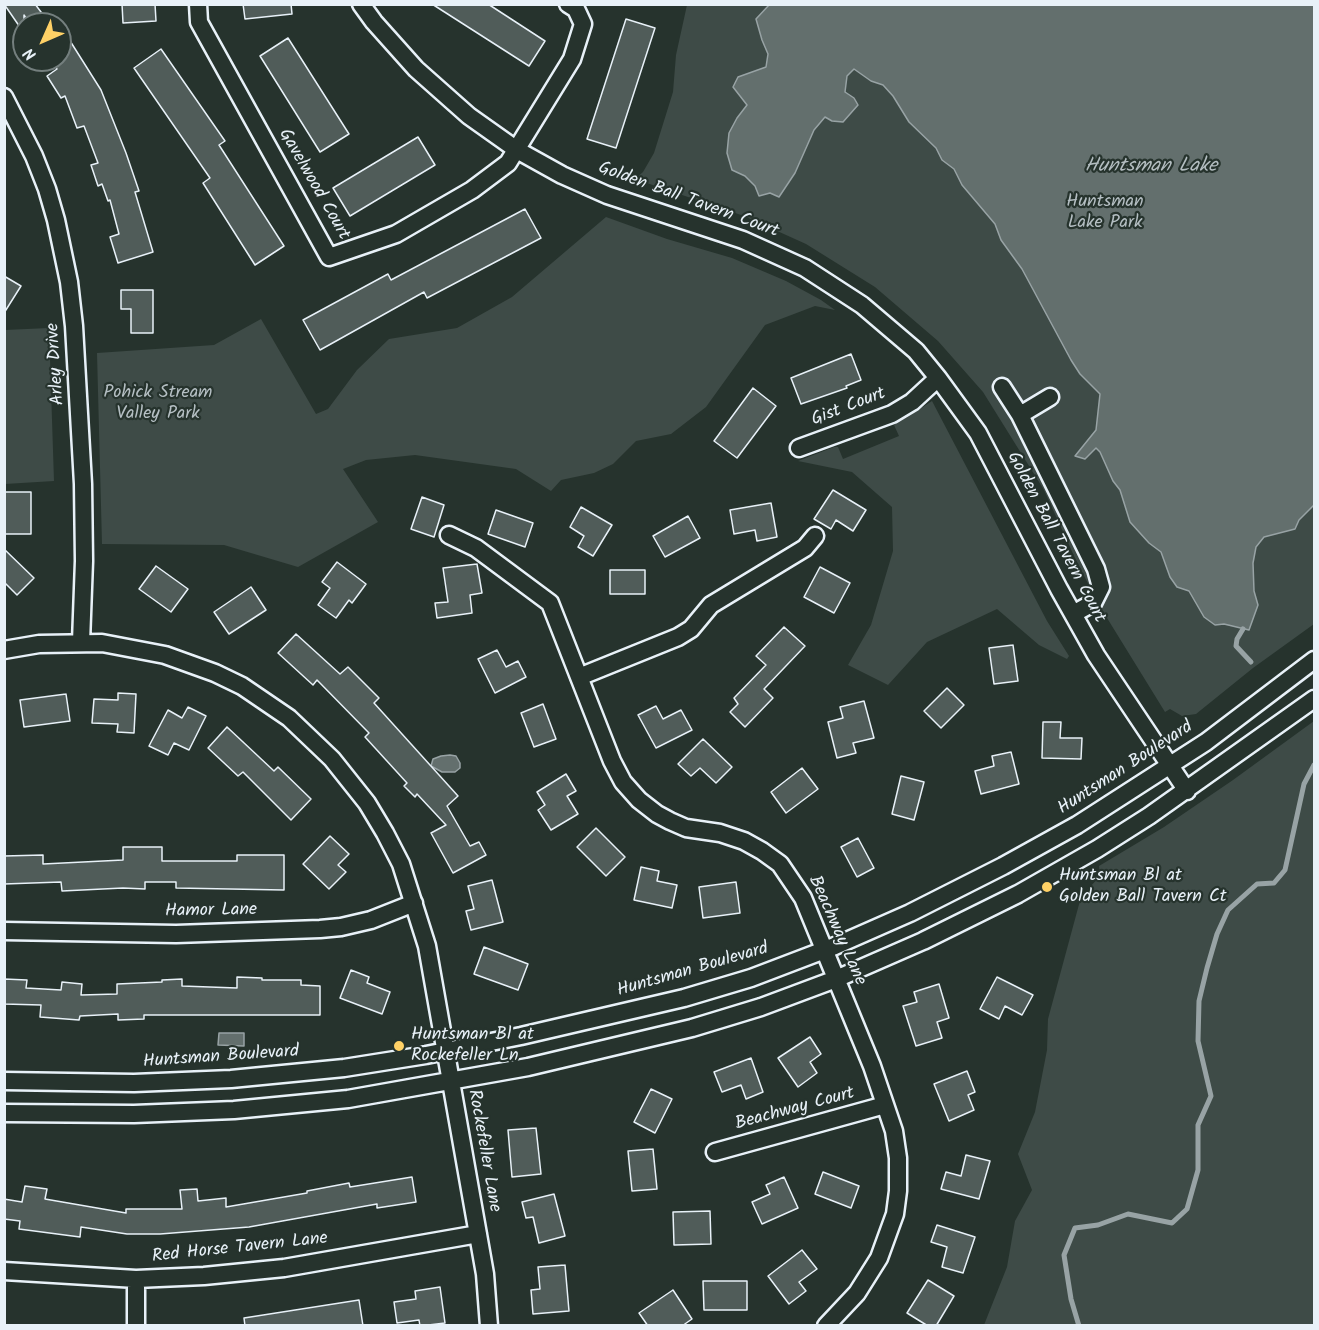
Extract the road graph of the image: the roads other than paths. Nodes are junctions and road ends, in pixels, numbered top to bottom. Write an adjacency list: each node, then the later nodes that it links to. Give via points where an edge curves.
1 (198, 4): 5 (street, Gavelwood Court, via 199,22 329,257 396,234 472,190 508,163)
2 (361, 4): 5 (street, Golden Ball Tavern Court, via 416,69 469,116)
3 (568, 4): 5 (street, via 576,9 584,24 572,59)
4 (4, 97): 14 (street, Arley Drive, via 46,189 69,282 83,484)
5 (517, 150): 6 (street, Golden Ball Tavern Court, via 607,195 743,240 805,268 892,329)
6 (938, 378): 10 (street, Gist Court, via 892,414); 13 (street, Golden Ball Tavern Court, via 978,433)
7 (1002, 387): 9 (street)
8 (1050, 397): 9 (street)
9 (1020, 415): 13 (street, via 1096,569 1101,587 1093,603)
10 (799, 448)
11 (448, 535): 17 (street, Beachway Lane, via 476,548 550,603)
12 (815, 536): 17 (street, via 805,548 711,605 691,629 678,637)
13 (1073, 614): 19 (street, Golden Ball Tavern Court)
14 (81, 642): 15 (street, Rockefeller Lane); 21 (street, Rockefeller Lane, via 165,655 190,663 242,687 289,718 332,759 367,803 400,864)
15 (4, 650)
16 (1314, 660): 19 (street, Huntsman Boulevard)
17 (579, 677): 23 (street, Beachway Lane, via 612,761 639,800 670,821 744,841 780,864 803,898)
18 (1314, 699): 20 (street)
19 (1170, 765): 20 (street, Golden Ball Tavern Court); 23 (street, Huntsman Boulevard, via 1077,825 1003,866)
20 (1187, 791): 24 (street, via 1018,894)
21 (414, 903): 22 (street, Hamor Lane, via 371,920 320,929 176,934); 25 (street, Rockefeller Lane, via 427,946)
22 (4, 931)
23 (825, 950): 24 (street, Beachway Lane); 25 (street, Huntsman Boulevard, via 684,998)
24 (836, 979): 27 (street, via 692,1028); 28 (street, Beachway Lane)
25 (446, 1051): 26 (street, Huntsman Boulevard, via 344,1068 231,1079 134,1083); 27 (street, Rockefeller Lane)
26 (4, 1081)
27 (451, 1082): 29 (street, via 348,1099 234,1110); 31 (street, Rockefeller Lane)
28 (885, 1105): 30 (street, Beachway Court); 36 (street, Beachway Lane, via 898,1158 895,1214 869,1276)
29 (4, 1113)
30 (715, 1152)
31 (478, 1234): 33 (street, Red Horse Tavern Lane, via 284,1268); 35 (street, Rockefeller Lane)
32 (4, 1271): 33 (street, Red Horse Tavern Lane)
33 (136, 1280): 34 (street)
34 (136, 1326)
35 (489, 1326)
36 (826, 1326)

